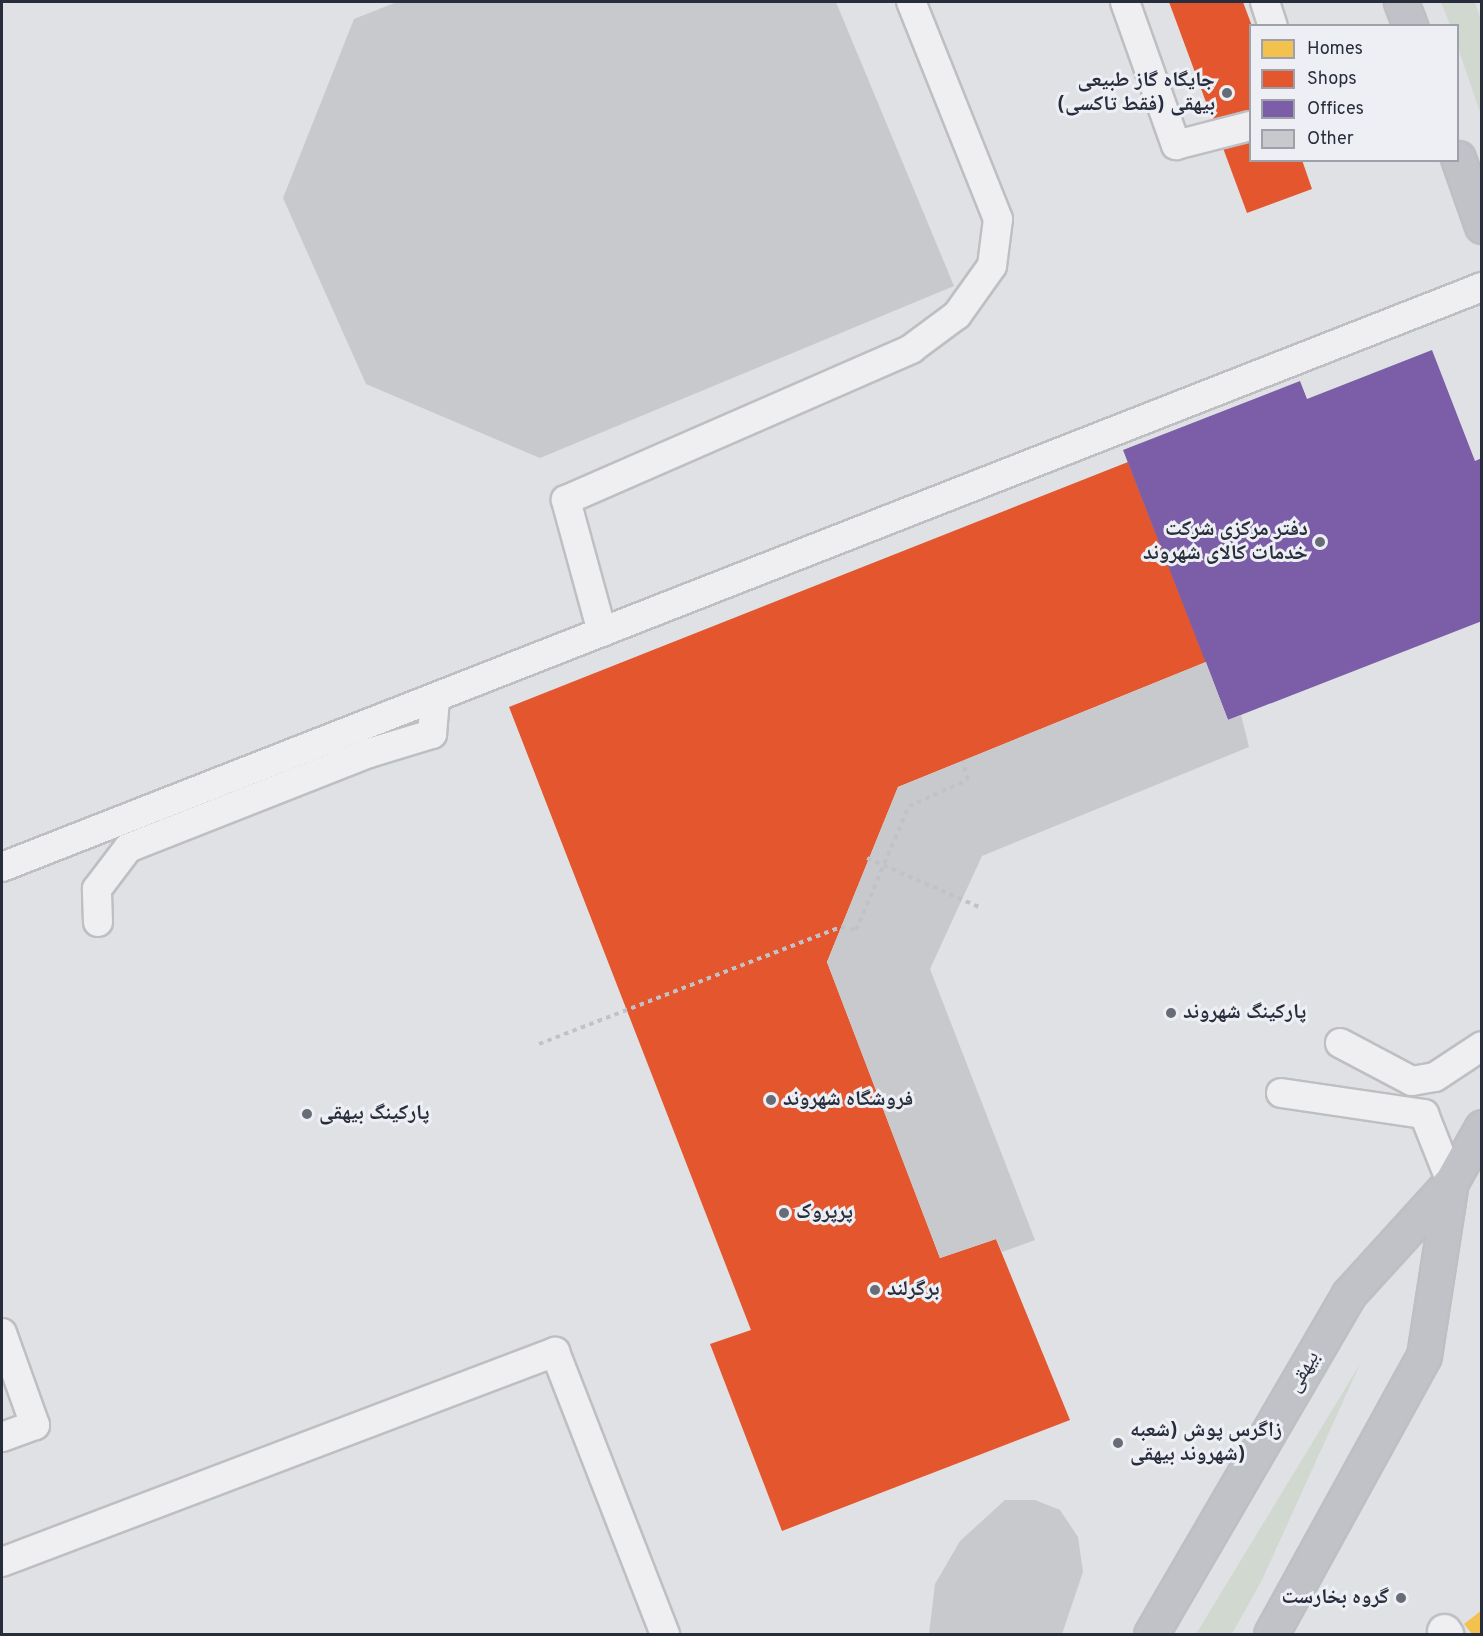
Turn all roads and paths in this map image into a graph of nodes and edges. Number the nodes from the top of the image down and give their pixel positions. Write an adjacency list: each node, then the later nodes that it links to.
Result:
1 (911, 2): 11 (lane)
2 (1125, 2): 7 (lane)
3 (1265, 2): 5 (lane)
4 (1401, 2): 6 (main road)
5 (1272, 24)
6 (1409, 24)
7 (1249, 127)
8 (1459, 161): 9 (main road)
9 (1482, 226)
10 (1482, 287): 11 (lane)
11 (602, 632): 12 (lane)
12 (435, 698): 16 (lane); 18 (lane)
13 (963, 762): 15 (path)
14 (867, 858): 15 (path)
15 (882, 864): 17 (path); 20 (path)
16 (2, 867)
17 (978, 907)
18 (98, 922)
19 (1340, 1043): 21 (lane)
20 (539, 1044)
21 (1482, 1046)
22 (1281, 1093): 24 (lane)
23 (1482, 1127): 24 (main road, بیهقی)
24 (1451, 1182): 29 (main road, بیهقی); 30 (main road)
25 (2, 1333): 26 (lane)
26 (2, 1437)
27 (2, 1562): 28 (lane)
28 (665, 1635)
29 (1151, 1635)
30 (1271, 1635)

